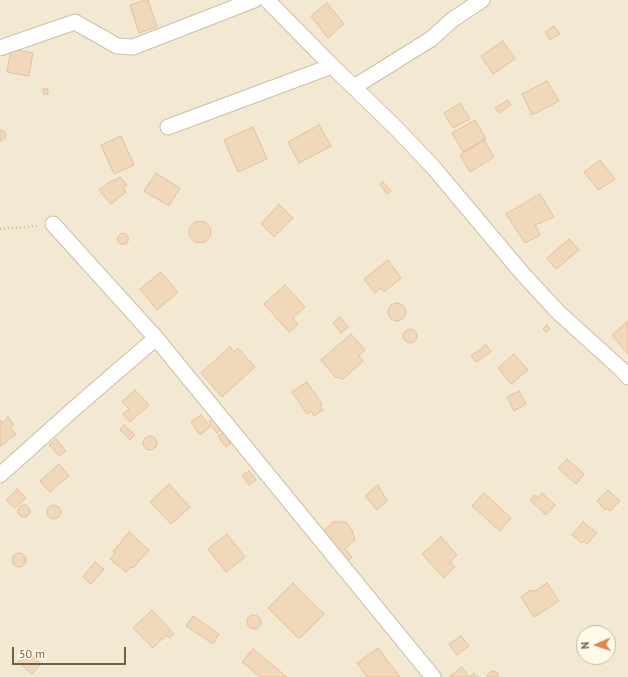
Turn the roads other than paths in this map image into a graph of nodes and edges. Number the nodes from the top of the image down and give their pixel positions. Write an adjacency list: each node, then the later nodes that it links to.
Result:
1 (254, 0): 4 (street)
2 (267, 0): 5 (street)
3 (477, 1): 6 (street)
4 (0, 48)
5 (332, 66): 6 (street); 7 (street)
6 (354, 87): 10 (street)
7 (168, 127)
8 (53, 224): 9 (street)
9 (156, 338): 11 (street); 12 (street)
10 (628, 376)
11 (0, 476)
12 (433, 677)

